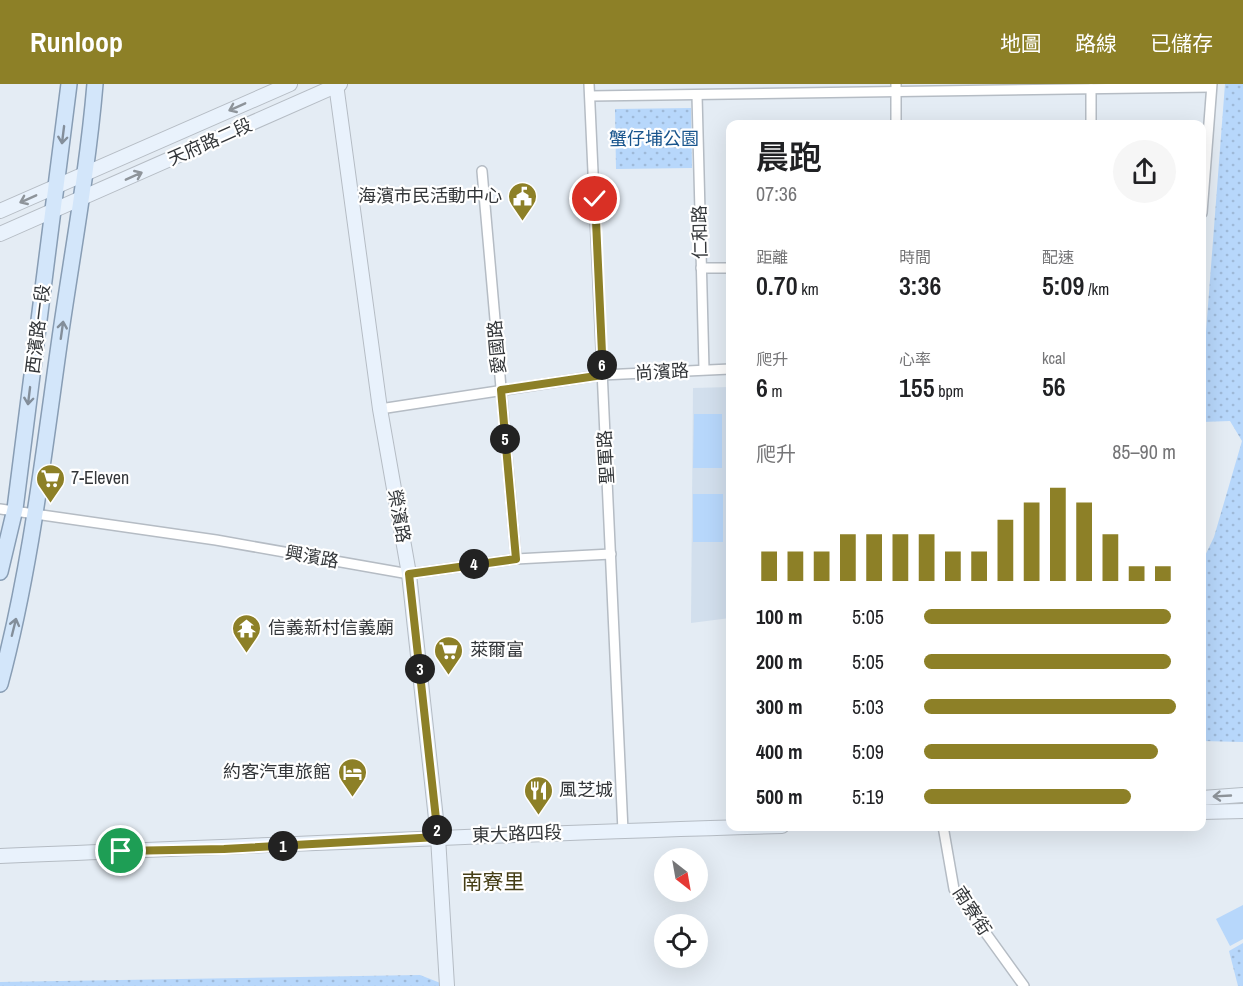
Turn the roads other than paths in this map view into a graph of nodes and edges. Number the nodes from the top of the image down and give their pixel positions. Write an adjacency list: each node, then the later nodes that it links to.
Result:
1 (69, 84): 17 (main road, 西濱路一段, one-way to 17)
2 (95, 84): 16 (main road)
3 (290, 84): 16 (street, 天府路二段, one-way to 16)
4 (338, 84): 18 (street, 天府路二段, one-way to 4); 28 (street, 榮濱路)
5 (589, 84): 11 (street, 聖軍路)
6 (1212, 86): 9 (street); 14 (street)
7 (830, 88): 8 (street); 10 (street)
8 (896, 88): 9 (street); 12 (street)
9 (1091, 89): 13 (street)
10 (698, 95): 11 (street); 22 (street, 仁和路)
11 (590, 96): 26 (street, 聖軍路)
12 (896, 120)
13 (1091, 120)
14 (1206, 162)
15 (482, 171): 27 (street, 愛國路)
16 (86, 174): 17 (street, 天府路二段); 18 (main road, 西濱路一段)
17 (56, 186): 19 (street, 天府路二段, one-way to 19); 20 (main road, 西濱路一段)
18 (81, 200): 20 (street, 天府路二段); 30 (main road, 西濱路一段, one-way to 18)
19 (0, 211)
20 (52, 213): 21 (street, 天府路二段); 29 (main road, 西濱路一段, one-way to 29)
21 (0, 234)
22 (701, 268): 23 (street); 24 (street, 仁和路)
23 (726, 268)
24 (704, 369): 25 (street, 尚濱路); 26 (street, 尚濱路)
25 (726, 369)
26 (603, 375): 27 (street, 尚濱路); 31 (street, 聖軍路)
27 (501, 390): 28 (street, 尚濱路); 32 (street, 愛國路)
28 (380, 409): 34 (street, 榮濱路)
29 (7, 509): 30 (street, 興濱路); 33 (main road, 西濱路一段)
30 (37, 512): 34 (street, 興濱路); 35 (main road, 西濱路一段, one-way to 30)
31 (610, 554): 32 (street, 興濱路); 41 (street, 聖軍路)
32 (516, 559): 34 (street, 興濱路)
33 (0, 573)
34 (409, 574): 43 (street, 榮濱路)
35 (0, 684)
36 (1243, 795): 37 (street, one-way to 37)
37 (1206, 798)
38 (1243, 811): 39 (street)
39 (1206, 812)
40 (726, 828): 41 (street, 東大路四段)
41 (623, 831): 43 (street, 東大路四段)
42 (944, 831): 46 (street, 南寮街)
43 (438, 837): 44 (street, 東大路四段); 45 (street, 榮濱路)
44 (0, 856)
45 (447, 986)
46 (1024, 986)

